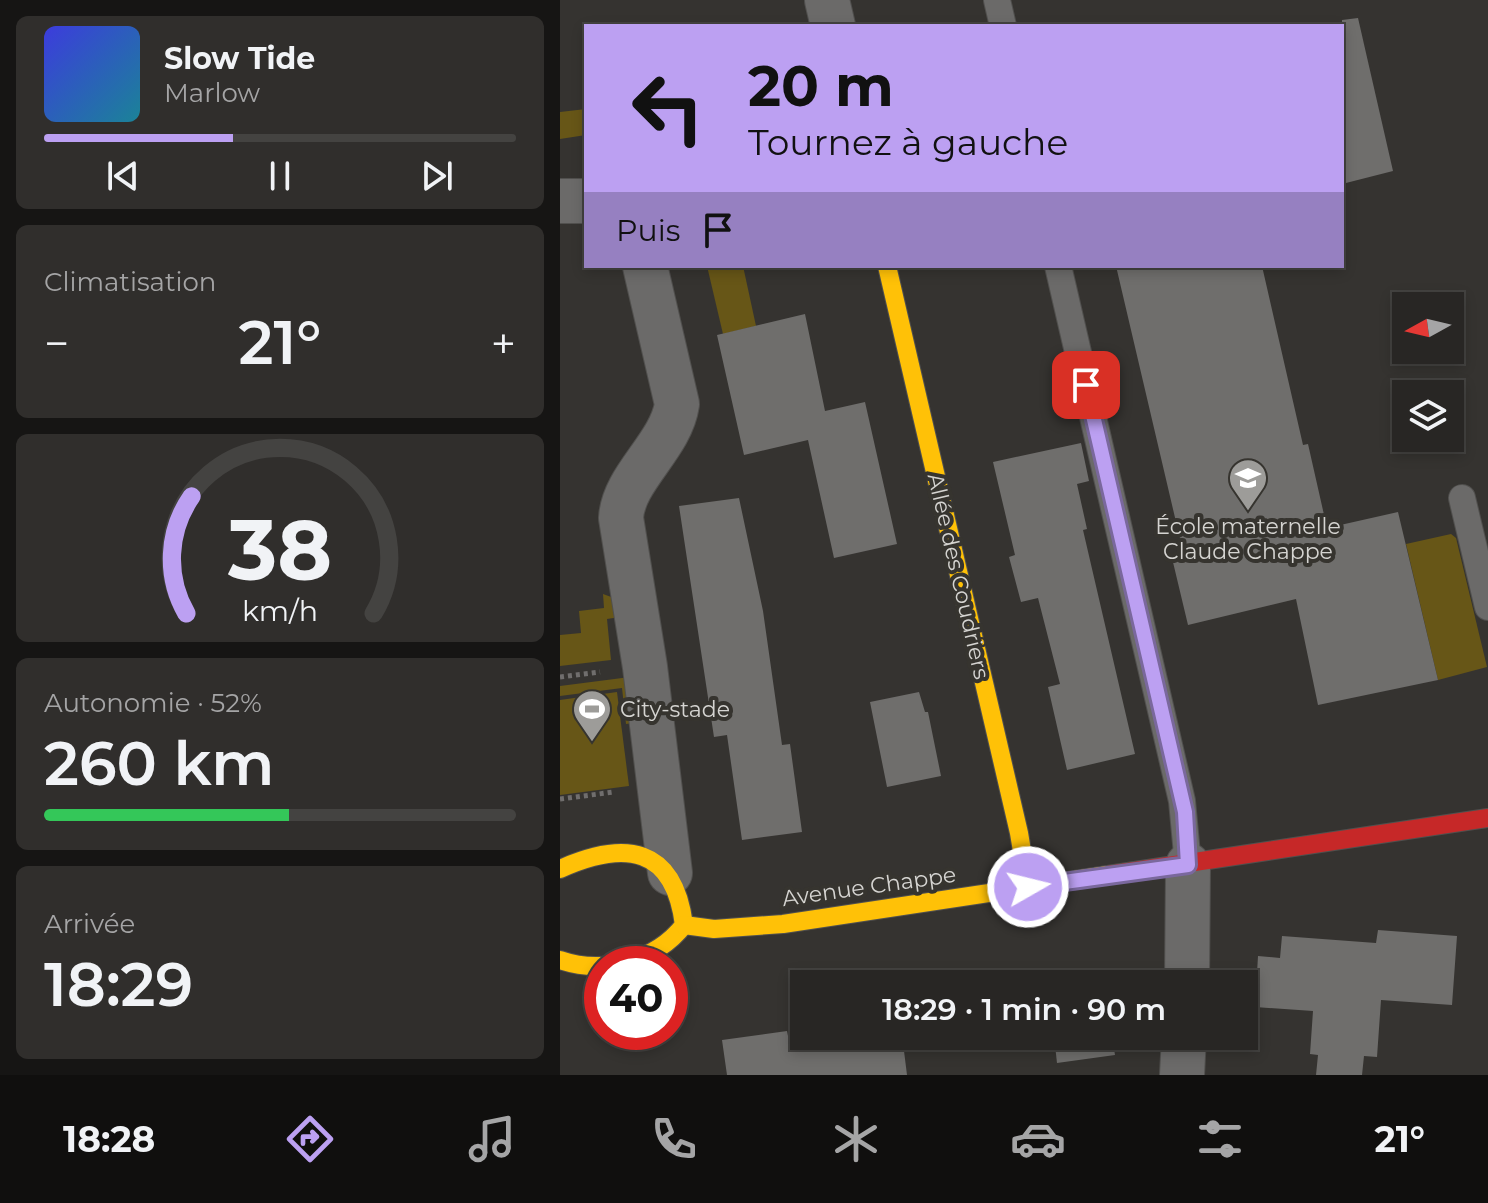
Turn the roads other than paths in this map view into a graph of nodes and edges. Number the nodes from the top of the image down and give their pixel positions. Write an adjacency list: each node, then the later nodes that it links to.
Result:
1 (827, 0): 3 (street)
2 (997, 0): 4 (lane)
3 (833, 24)
4 (1003, 24)
5 (560, 201): 6 (street)
6 (584, 201)
7 (645, 268): 15 (street)
8 (887, 268): 16 (street, Allée des Coudriers)
9 (1058, 268): 13 (lane)
10 (1462, 498): 11 (lane)
11 (1488, 607)
12 (1488, 818): 13 (street, Avenue Chappe)
13 (1188, 865): 16 (street, Avenue Chappe); 19 (street)
14 (560, 869): 15 (street)
15 (670, 873): 17 (street)
16 (1028, 887): 17 (street, Avenue Chappe)
17 (684, 925): 18 (street)
18 (560, 960)
19 (1187, 970)
20 (1183, 1050): 21 (street)
21 (1182, 1075)

